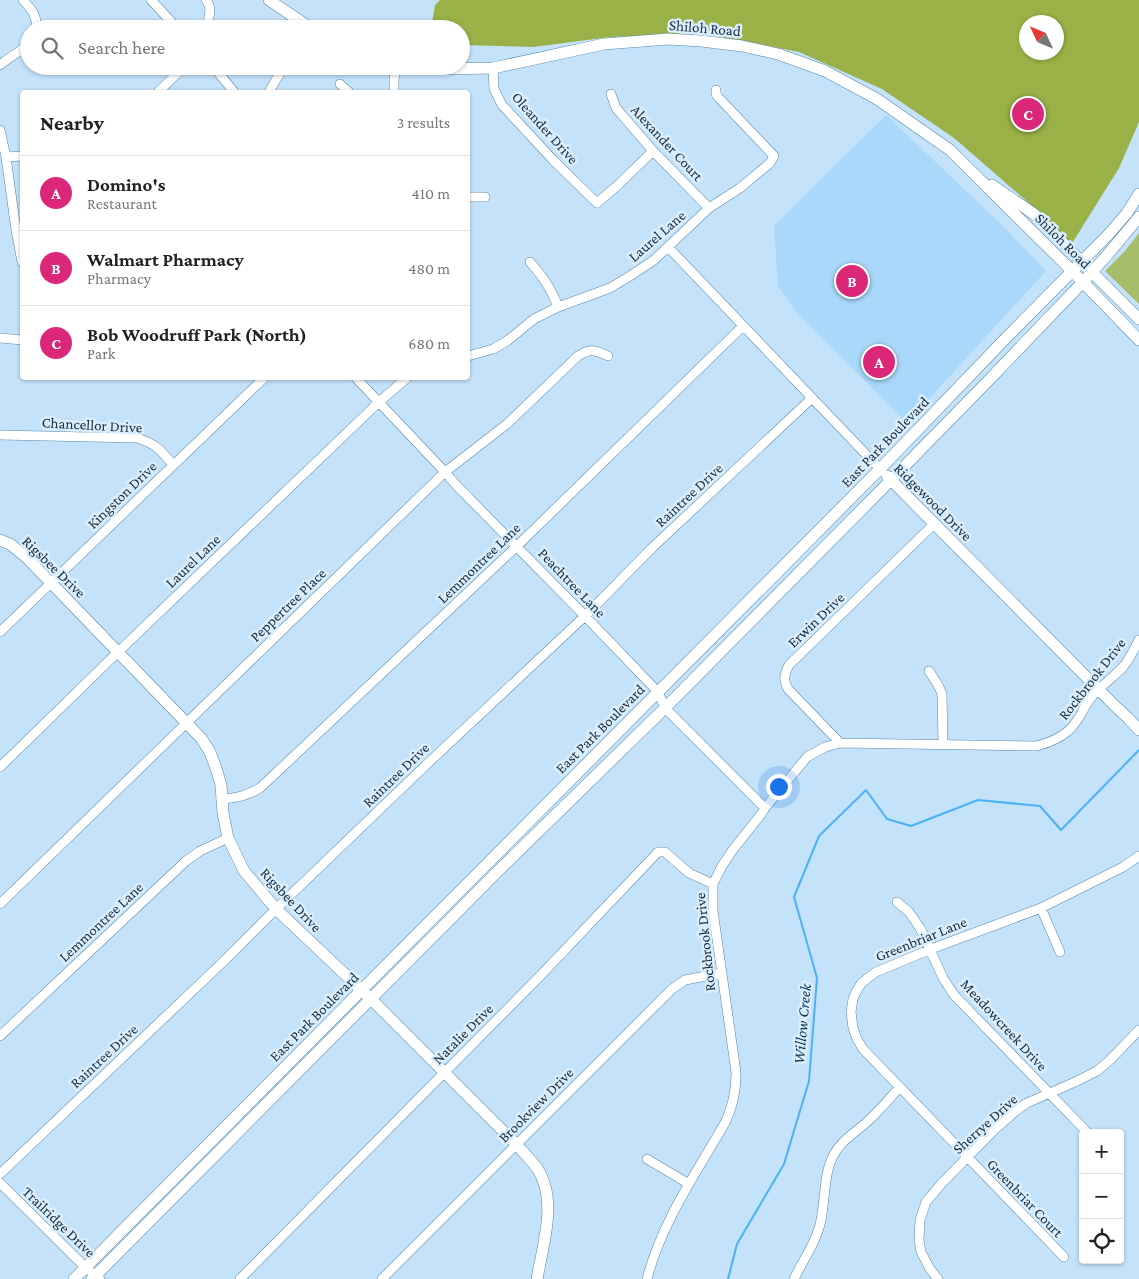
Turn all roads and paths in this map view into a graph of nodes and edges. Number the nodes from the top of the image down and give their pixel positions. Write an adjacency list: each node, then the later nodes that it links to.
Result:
1 (23, 0): 5 (street)
2 (152, 0): 6 (street)
3 (206, 0): 7 (street)
4 (269, 0): 8 (main road)
5 (36, 20)
6 (170, 20)
7 (208, 20)
8 (299, 20)
9 (20, 50): 10 (street)
10 (0, 65)
11 (470, 68): 12 (main road, Shiloh Road)
12 (493, 68): 26 (street, Oleander Drive); 29 (main road, Shiloh Road)
13 (176, 75): 18 (street)
14 (220, 75): 19 (street)
15 (279, 75): 20 (street)
16 (395, 75): 22 (street)
17 (340, 84): 21 (street)
18 (160, 90)
19 (232, 90)
20 (270, 90)
21 (347, 90)
22 (394, 90)
23 (716, 90): 33 (street, Laurel Lane)
24 (611, 94): 26 (street, Alexander Court)
25 (0, 130): 28 (street)
26 (653, 151): 33 (street, Alexander Court)
27 (20, 156): 28 (street)
28 (6, 157): 35 (street)
29 (964, 165): 38 (main road, Shiloh Road); 39 (main road, Shiloh Road)
30 (1139, 194): 38 (main road, East Park Boulevard)
31 (470, 197): 32 (street)
32 (485, 197)
33 (709, 208): 36 (street, Laurel Lane)
34 (1139, 217): 40 (main road, East Park Boulevard)
35 (20, 244)
36 (668, 247): 42 (street, Laurel Lane); 44 (street, Ridgewood Drive)
37 (530, 262): 42 (street)
38 (1082, 262): 39 (main road, East Park Boulevard); 40 (main road, Shiloh Road)
39 (1072, 271): 41 (main road, Shiloh Road); 57 (main road, East Park Boulevard)
40 (1092, 272): 41 (main road, East Park Boulevard); 43 (main road, Shiloh Road)
41 (1083, 282): 47 (main road, Shiloh Road); 59 (main road, East Park Boulevard)
42 (558, 306): 48 (street, Laurel Lane)
43 (1139, 319)
44 (744, 326): 53 (street, Ridgewood Drive); 62 (street, Lemmontree Lane)
45 (0, 338): 46 (street)
46 (20, 340)
47 (1139, 340)
48 (470, 353)
49 (608, 356): 58 (street, Peppertree Place)
50 (262, 380): 56 (street, Kingston Drive)
51 (358, 380): 54 (street, Peachtree Lane)
52 (405, 380): 54 (street, Laurel Lane)
53 (812, 398): 57 (street, Ridgewood Drive); 64 (street, Raintree Drive)
54 (380, 401): 58 (street, Peachtree Lane); 67 (street, Laurel Lane)
55 (0, 435): 56 (street, Chancellor Drive)
56 (173, 465): 63 (street, Kingston Drive)
57 (880, 469): 59 (main road, Ridgewood Drive); 70 (main road, East Park Boulevard)
58 (445, 472): 62 (street, Peachtree Lane); 72 (street, Peppertree Place)
59 (891, 480): 60 (main road, Ridgewood Drive); 71 (main road, East Park Boulevard)
60 (934, 524): 69 (main road, Ridgewood Drive); 74 (street, Erwin Drive)
61 (0, 540): 63 (main road, Rigsbee Drive)
62 (517, 546): 64 (street, Peachtree Lane); 77 (street, Lemmontree Lane)
63 (51, 582): 65 (street, Kingston Drive); 67 (main road, Rigsbee Drive)
64 (585, 616): 70 (street, Peachtree Lane); 85 (street, Raintree Drive)
65 (0, 632)
66 (1139, 640): 69 (street, Rockbrook Drive)
67 (118, 652): 72 (main road, Rigsbee Drive); 76 (street, Laurel Lane)
68 (929, 671): 75 (street)
69 (1099, 690): 73 (main road, Ridgewood Drive); 75 (street, Rockbrook Drive)
70 (658, 692): 71 (street, Peachtree Lane); 89 (main road, East Park Boulevard)
71 (665, 708): 78 (street, Peachtree Lane); 90 (main road, East Park Boulevard)
72 (187, 723): 77 (main road, Rigsbee Drive); 83 (street, Peppertree Place)
73 (1139, 730)
74 (840, 743): 75 (street, Rockbrook Drive); 78 (street, Rockbrook Drive)
75 (943, 744)
76 (0, 767)
77 (221, 800): 79 (main road, Rigsbee Drive)
78 (765, 808): 81 (street, Rockbrook Drive)
79 (228, 838): 85 (main road, Rigsbee Drive); 92 (street, Lemmontree Lane)
80 (1139, 856): 84 (street, Greenbriar Lane)
81 (713, 884): 88 (street, Rockbrook Drive); 93 (street, Natalie Drive)
82 (897, 902): 86 (street, Meadowcreek Drive)
83 (0, 904)
84 (1041, 908): 86 (street, Greenbriar Lane); 87 (street)
85 (276, 909): 89 (main road, Rigsbee Drive); 100 (street, Raintree Drive)
86 (931, 949): 94 (street, Greenbriar Lane); 95 (street, Meadowcreek Drive)
87 (1060, 952)
88 (722, 974): 97 (street, Brookview Drive); 102 (street, Rockbrook Drive)
89 (361, 991): 90 (main road, Rigsbee Drive); 104 (main road, East Park Boulevard)
90 (370, 1000): 93 (main road, Rigsbee Drive); 105 (main road, East Park Boulevard)
91 (1139, 1030): 95 (street, Sherrye Drive)
92 (0, 1036)
93 (444, 1073): 97 (main road, Rigsbee Drive); 107 (street, Natalie Drive)
94 (899, 1088): 98 (street, Greenbriar Lane); 111 (street)
95 (1050, 1094): 96 (street, Meadowcreek Drive); 98 (street, Sherrye Drive)
96 (1084, 1129)
97 (516, 1144): 108 (street, Brookview Drive); 109 (main road, Rigsbee Drive)
98 (967, 1158): 103 (street, Greenbriar Court); 112 (street, Sherrye Drive)
99 (647, 1159): 102 (street)
100 (0, 1174)
101 (0, 1183): 104 (street, Trailridge Drive)
102 (689, 1184): 110 (street, Rockbrook Drive)
103 (1064, 1257)
104 (86, 1268): 105 (street, Trailridge Drive); 106 (main road, East Park Boulevard)
105 (96, 1278)
106 (74, 1279)
107 (240, 1279)
108 (382, 1279)
109 (537, 1279)
110 (647, 1279)
111 (794, 1279)
112 (938, 1279)

